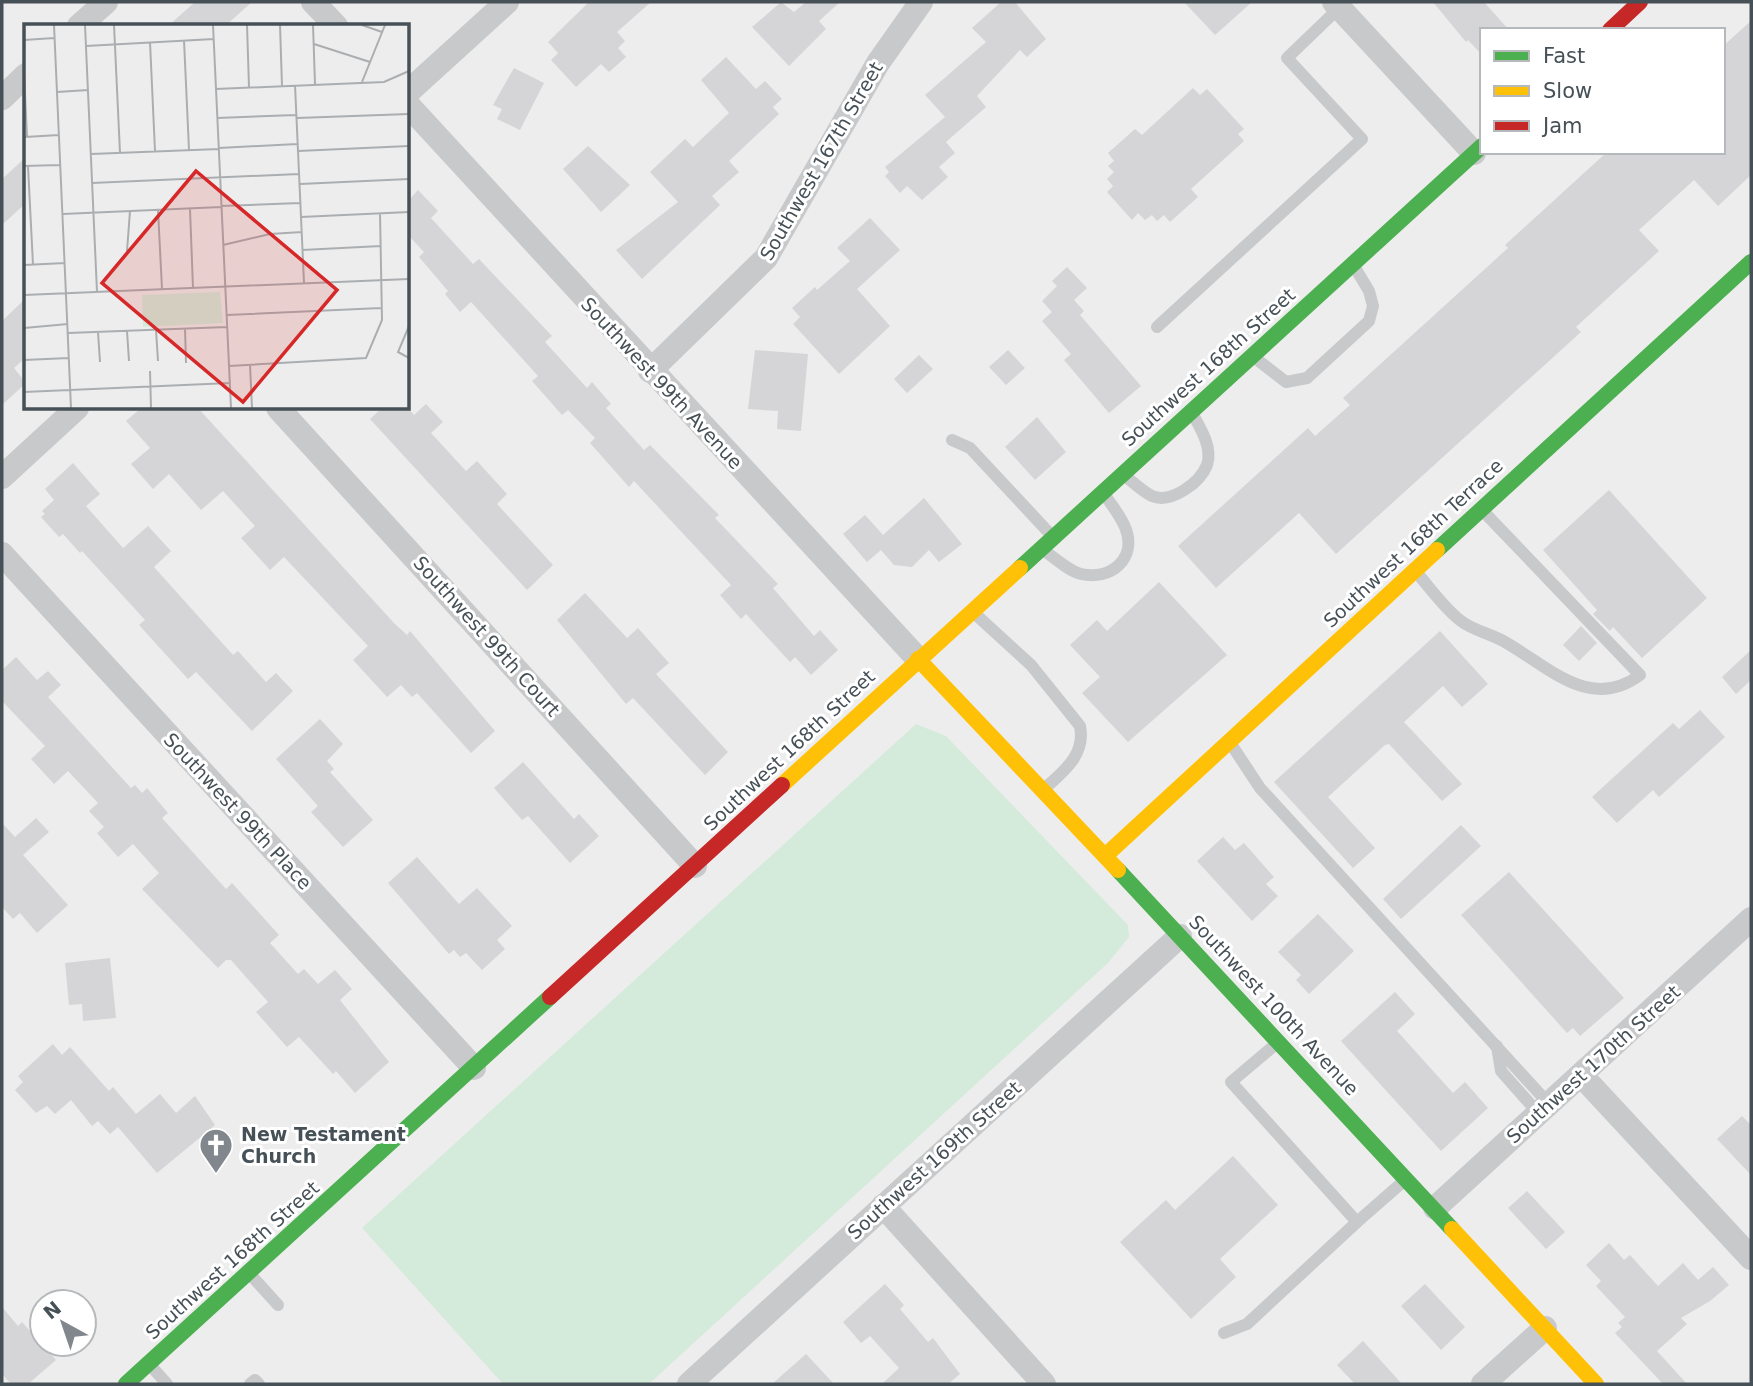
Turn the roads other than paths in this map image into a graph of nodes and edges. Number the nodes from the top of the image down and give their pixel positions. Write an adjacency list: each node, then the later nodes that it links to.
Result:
1 (106, 2): 7 (street)
2 (313, 2): 8 (street)
3 (507, 2): 11 (street)
4 (921, 2): 19 (street, Southwest 167th Street)
5 (1640, 2): 9 (street)
6 (1337, 5): 14 (street); 17 (lane)
7 (81, 24)
8 (333, 24)
9 (1612, 28)
10 (24, 77): 12 (street)
11 (410, 90)
12 (2, 98)
13 (410, 107): 19 (street, Southwest 99th Avenue)
14 (1478, 150): 16 (street, Southwest 168th Street)
15 (1751, 262): 27 (street, Southwest 168th Terrace)
16 (1352, 264): 18 (street, Southwest 168th Street); 18 (lane)
17 (1157, 327)
18 (1251, 356): 22 (street, Southwest 168th Street)
19 (650, 372): 33 (street, Southwest 99th Avenue)
20 (75, 410): 25 (street)
21 (280, 410): 37 (street, Southwest 99th Court)
22 (1191, 411): 24 (street, Southwest 168th Street); 24 (lane)
23 (952, 440): 28 (lane)
24 (1122, 473): 26 (street, Southwest 168th Street)
25 (2, 477)
26 (1102, 491): 28 (street, Southwest 168th Street); 29 (lane)
27 (1480, 509): 31 (street, Southwest 168th Terrace); 31 (lane)
28 (1052, 537): 29 (street, Southwest 168th Street)
29 (1040, 548): 32 (street, Southwest 168th Street)
30 (2, 554): 41 (street, Southwest 99th Place)
31 (1414, 570): 34 (street, Southwest 168th Terrace)
32 (971, 611): 33 (street, Southwest 168th Street); 35 (lane)
33 (918, 659): 35 (street, Southwest 100th Avenue); 37 (street, Southwest 168th Street)
34 (1230, 741): 36 (street, Southwest 168th Terrace); 43 (lane)
35 (1044, 790): 36 (street, Southwest 100th Avenue)
36 (1105, 856): 39 (street, Southwest 100th Avenue)
37 (695, 866): 41 (street, Southwest 168th Street)
38 (1751, 919): 42 (street, Southwest 170th Street)
39 (1180, 936): 40 (street, Southwest 100th Avenue); 45 (street, Southwest 169th Street)
40 (1279, 1041): 44 (street, Southwest 100th Avenue); 47 (lane)
41 (474, 1068): 49 (street, Southwest 168th Street)
42 (1581, 1075): 43 (street, Southwest 170th Street); 48 (street)
43 (1544, 1109): 46 (street, Southwest 170th Street)
44 (1407, 1178): 46 (street, Southwest 100th Avenue); 47 (lane)
45 (883, 1206): 58 (street, Southwest 169th Street); 59 (street)
46 (1435, 1208): 51 (street, Southwest 100th Avenue)
47 (1357, 1222): 52 (lane)
48 (1751, 1258)
49 (249, 1272): 50 (lane); 53 (street, Southwest 168th Street)
50 (278, 1305)
51 (1545, 1328): 60 (street); 61 (street, Southwest 100th Avenue)
52 (1224, 1333)
53 (149, 1363): 54 (street, Southwest 168th Street); 55 (lane)
54 (126, 1384)
55 (167, 1384)
56 (250, 1384): 57 (lane)
57 (259, 1384)
58 (689, 1384)
59 (1044, 1384)
60 (1483, 1384)
61 (1596, 1384)

